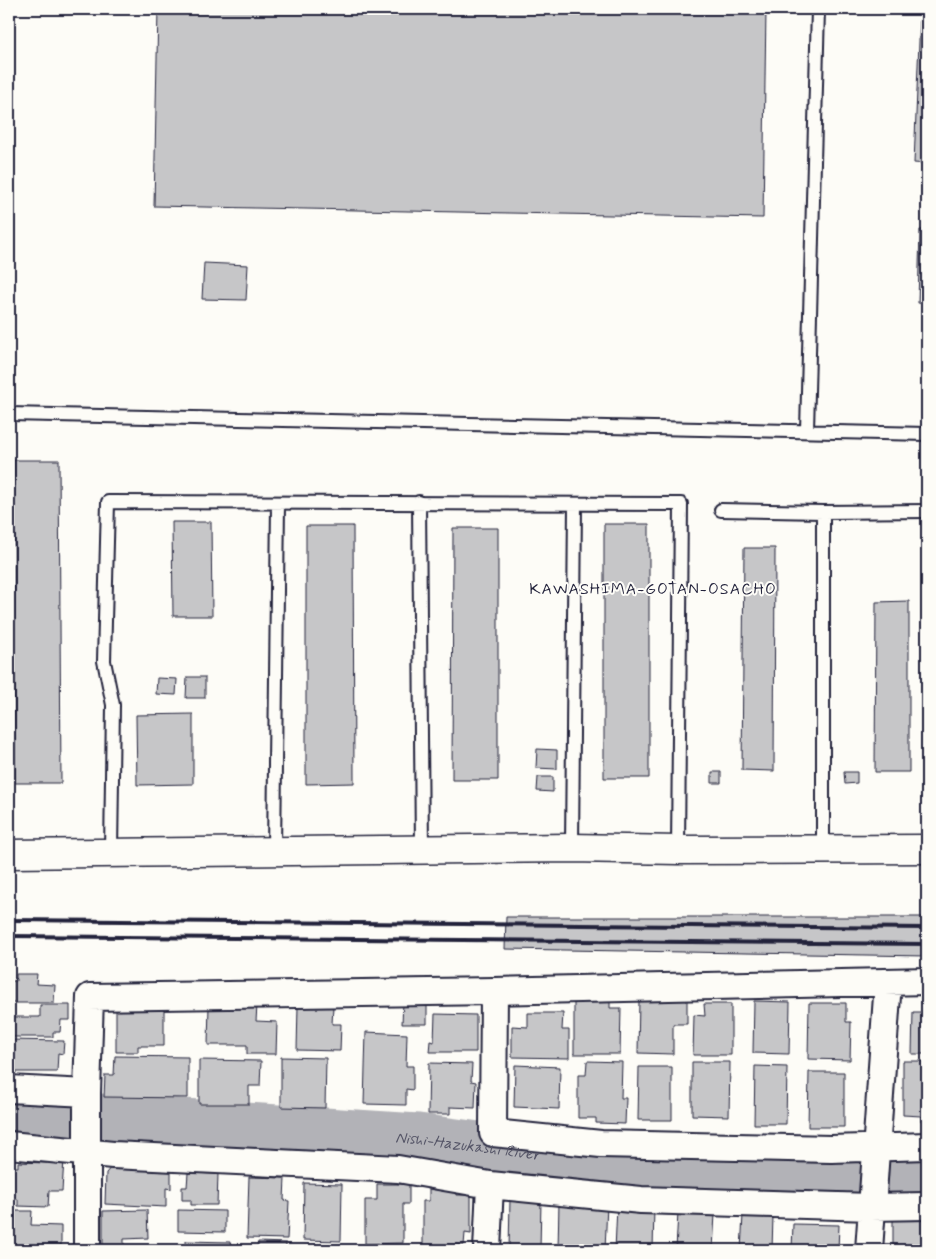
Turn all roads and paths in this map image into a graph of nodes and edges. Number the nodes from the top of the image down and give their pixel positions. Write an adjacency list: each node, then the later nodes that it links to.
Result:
1 (818, 9): 3 (lane)
2 (9, 414): 3 (lane)
3 (807, 430): 4 (lane)
4 (927, 434)
5 (419, 502): 6 (lane); 7 (lane); 14 (lane)
6 (278, 504): 16 (lane); 17 (lane)
7 (575, 504): 11 (lane); 15 (lane)
8 (721, 510): 10 (lane)
9 (927, 511): 10 (lane)
10 (822, 512): 12 (lane)
11 (572, 848): 14 (street); 15 (street)
12 (823, 848): 13 (street); 15 (street)
13 (927, 848)
14 (422, 850): 16 (street)
15 (678, 850)
16 (274, 851): 17 (street)
17 (112, 852): 18 (street)
18 (9, 854)
19 (927, 980): 20 (street)
20 (888, 982): 21 (street); 27 (street)
21 (494, 991): 23 (street); 27 (street)
22 (9, 1089): 23 (street)
23 (87, 1093): 26 (street)
24 (9, 1145): 26 (street)
25 (927, 1146): 27 (street)
26 (88, 1151): 28 (street); 31 (street)
27 (875, 1151): 29 (street)
28 (490, 1185): 29 (street); 32 (street)
29 (872, 1200): 30 (street); 33 (street)
30 (927, 1206)
31 (87, 1250)
32 (487, 1250)
33 (869, 1250)

